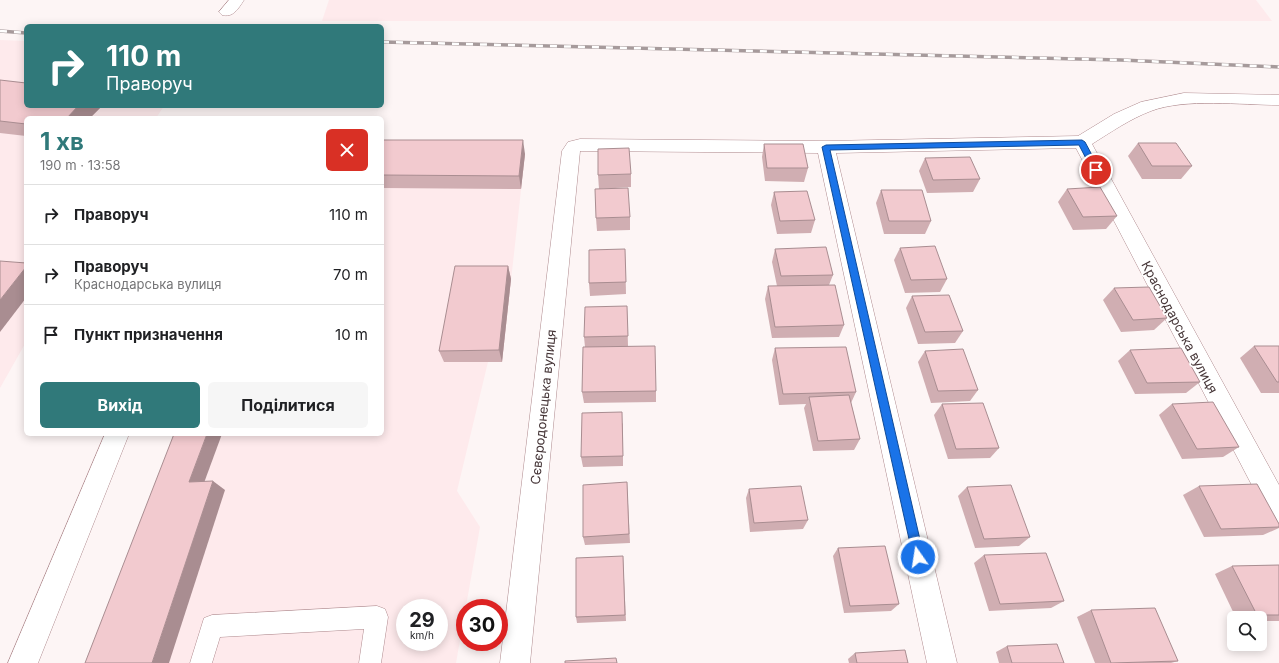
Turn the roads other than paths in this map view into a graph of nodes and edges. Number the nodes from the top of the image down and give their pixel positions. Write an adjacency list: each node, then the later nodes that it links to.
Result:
1 (237, 0): 2 (street)
2 (227, 12)
3 (1279, 100): 4 (street)
4 (1082, 142): 5 (street); 7 (street, Краснодарська вулиця)
5 (826, 147): 11 (street, Сєвєродонецька вулиця); 12 (street)
6 (116, 436): 8 (street)
7 (1279, 511)
8 (23, 663)
9 (202, 663): 10 (lane)
10 (370, 663)
11 (515, 663)
12 (942, 663)

